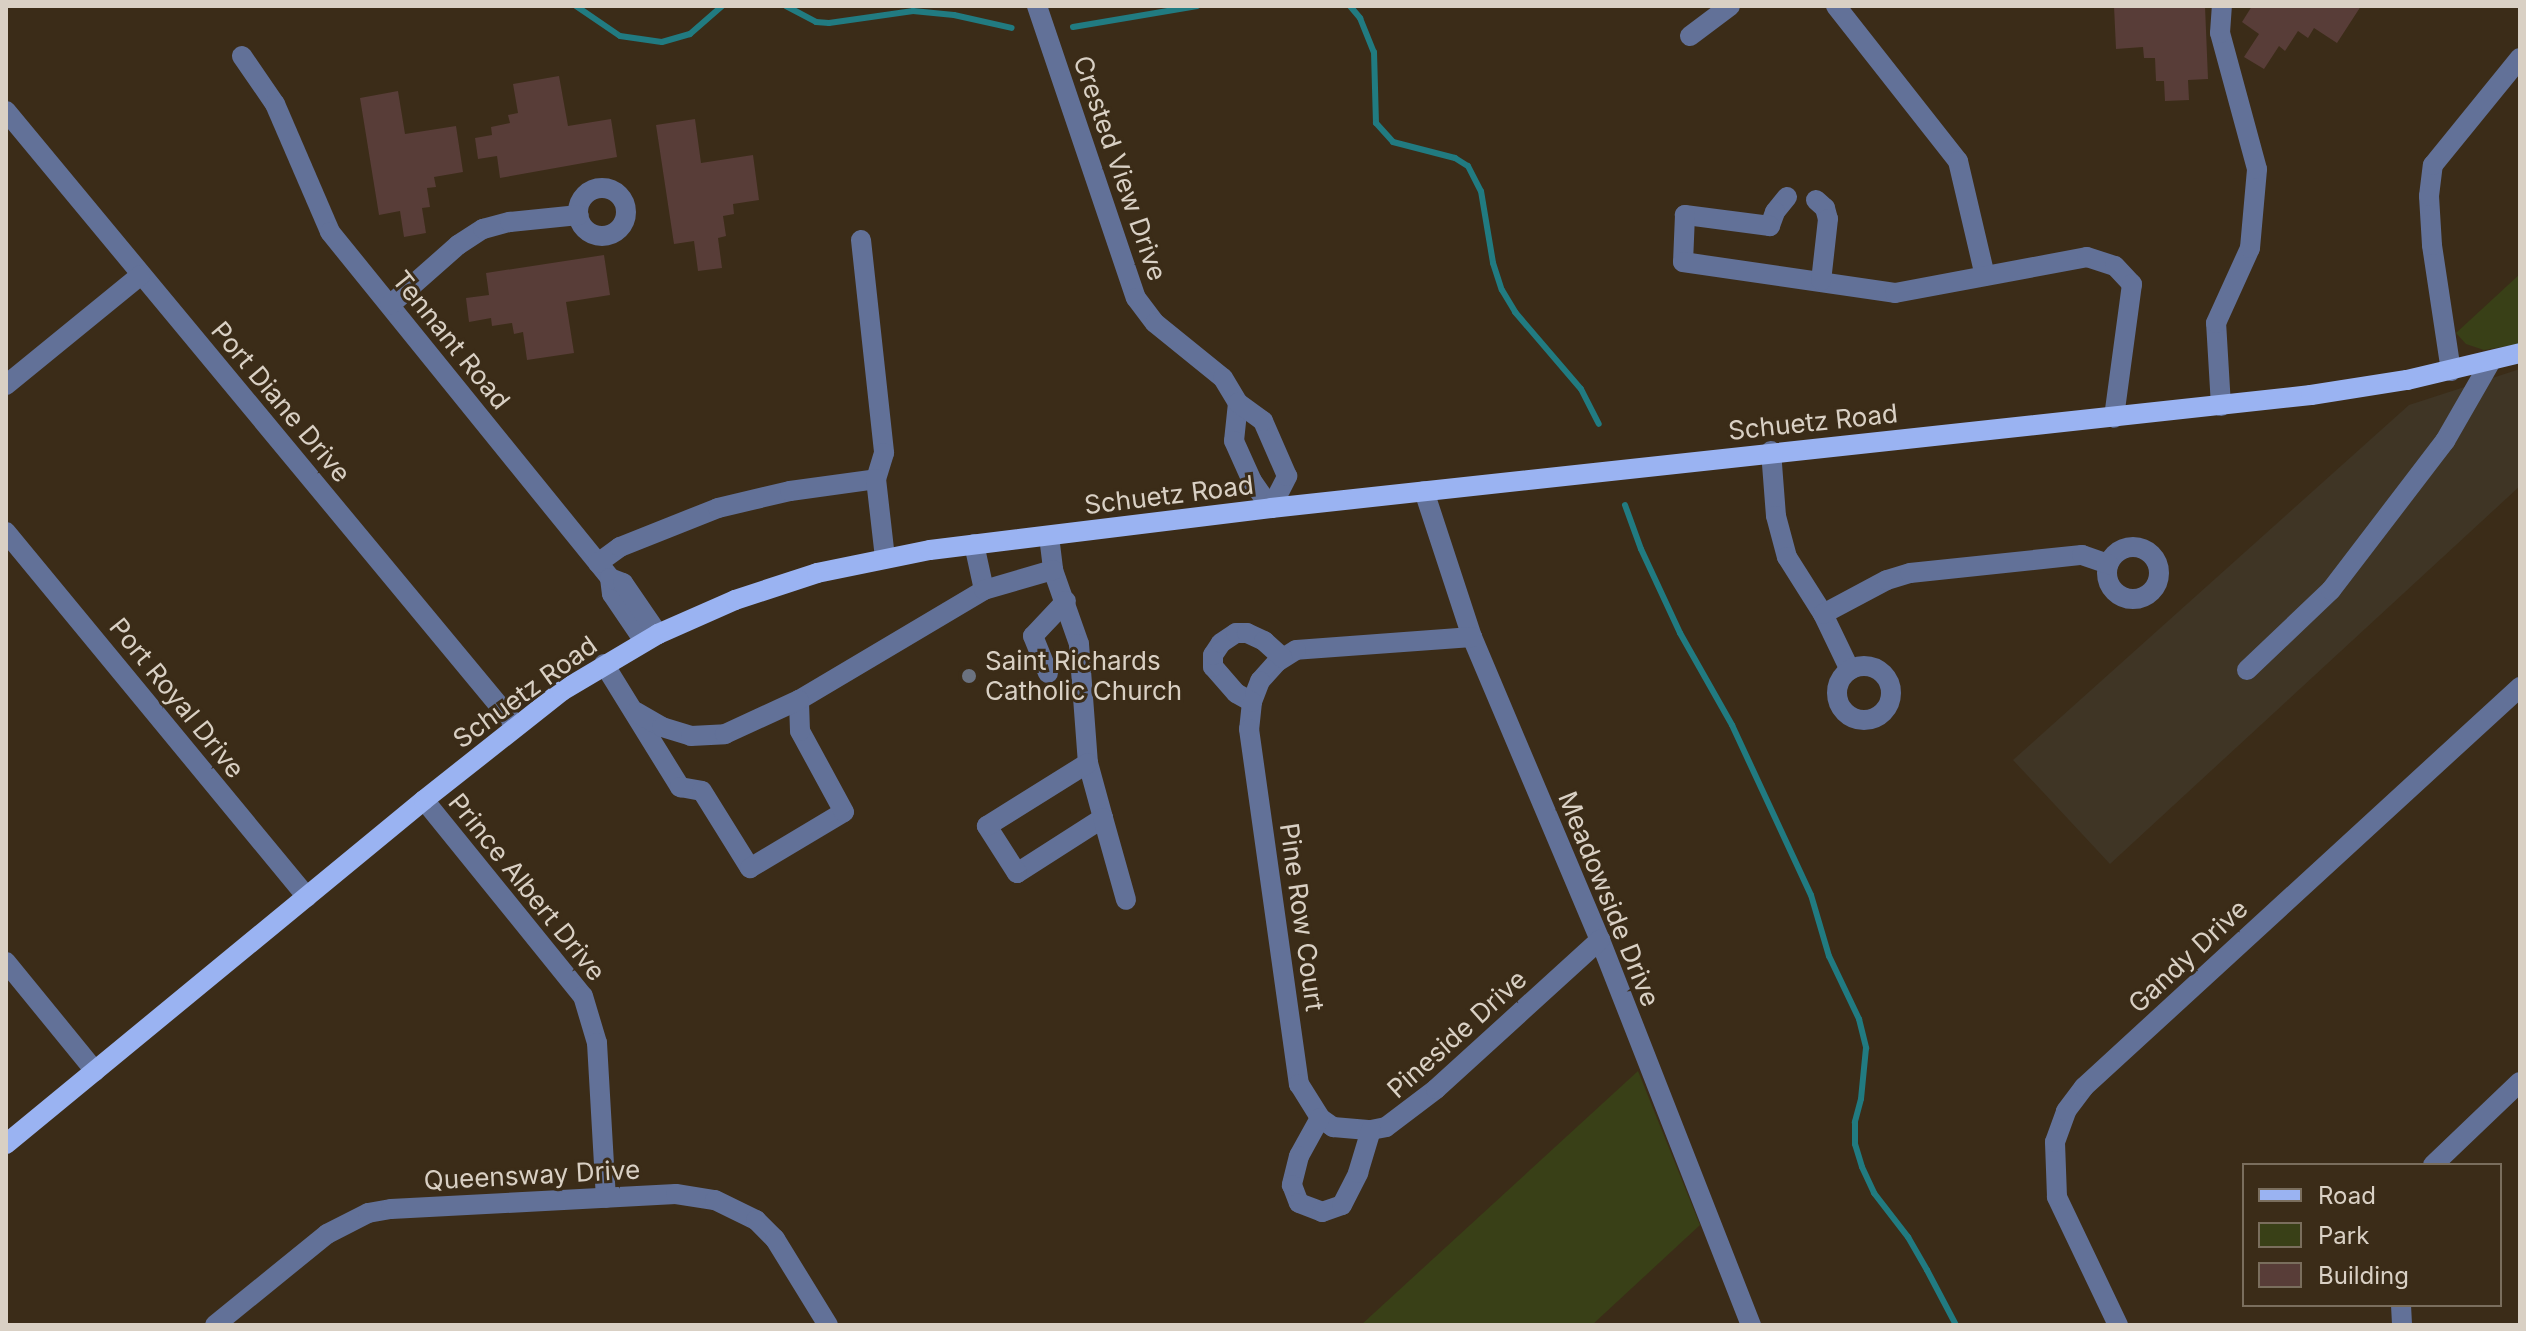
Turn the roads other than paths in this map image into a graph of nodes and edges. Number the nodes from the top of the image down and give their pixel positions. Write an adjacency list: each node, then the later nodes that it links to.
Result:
1 (1037, 6): 21 (street, Crested View Drive)
2 (1730, 6): 5 (street)
3 (1836, 6): 14 (street)
4 (2222, 6): 22 (street)
5 (1690, 36)
6 (242, 56): 16 (street, Tennant Road)
7 (2520, 58): 19 (street)
8 (6, 111): 13 (street, Port Diane Drive)
9 (1787, 197): 15 (street)
10 (1816, 200): 15 (street)
11 (579, 215): 16 (street)
12 (861, 240): 25 (street)
13 (141, 275): 20 (street); 49 (street, Port Diane Drive)
14 (1985, 276): 15 (street); 23 (street)
15 (1821, 281)
16 (390, 305): 34 (street, Tennant Road)
17 (2520, 353): 18 (main road, Schuetz Road)
18 (2491, 361): 19 (main road, Schuetz Road); 43 (street)
19 (2451, 371): 22 (main road, Schuetz Road)
20 (6, 385)
21 (1238, 403): 27 (street); 27 (street, Crested View Drive)
22 (2221, 406): 23 (main road, Schuetz Road)
23 (2114, 418): 24 (main road, Schuetz Road)
24 (1771, 451): 26 (main road, Schuetz Road); 37 (street)
25 (876, 479): 31 (street); 34 (street)
26 (1424, 491): 27 (main road, Schuetz Road); 39 (street, Meadowside Drive)
27 (1271, 508): 29 (main road, Schuetz Road)
28 (6, 532): 53 (street, Port Royal Drive)
29 (1049, 536): 30 (main road, Schuetz Road); 33 (street)
30 (974, 544): 31 (main road, Schuetz Road); 35 (street)
31 (885, 558): 38 (main road, Schuetz Road)
32 (2108, 564): 37 (street)
33 (1053, 570): 35 (street); 36 (street)
34 (604, 571): 38 (street, Tennant Road)
35 (984, 590): 46 (street)
36 (1066, 601): 44 (street); 50 (street)
37 (1823, 614): 42 (street)
38 (651, 637): 41 (main road, Schuetz Road)
39 (1472, 637): 40 (street); 55 (street, Meadowside Drive)
40 (1283, 658): 47 (street, Pine Row Court); 47 (street)
41 (604, 664): 48 (street); 49 (main road, Schuetz Road)
42 (1850, 670)
43 (2247, 670)
44 (1048, 673)
45 (2516, 698): 67 (street, Gandy Drive)
46 (799, 700): 48 (street); 48 (street)
47 (1252, 702): 59 (street, Pine Row Court)
48 (634, 711)
49 (516, 726): 51 (main road, Schuetz Road)
50 (1088, 763): 52 (street); 52 (street)
51 (424, 800): 53 (main road, Schuetz Road); 63 (street, Prince Albert Drive)
52 (1103, 818): 54 (street)
53 (307, 897): 57 (main road, Schuetz Road)
54 (1126, 900)
55 (1600, 940): 60 (street, Pineside Drive); 66 (street, Meadowside Drive)
56 (6, 962): 57 (street)
57 (95, 1071): 61 (main road, Schuetz Road)
58 (2520, 1082): 62 (street)
59 (1326, 1122): 60 (street, Pineside Drive); 60 (street)
60 (1371, 1130)
61 (6, 1144)
62 (2435, 1163)
63 (606, 1198): 64 (street, Queensway Drive); 65 (street, Queensway Drive)
64 (215, 1325)
65 (828, 1325)
66 (1751, 1325)
67 (2118, 1325)

